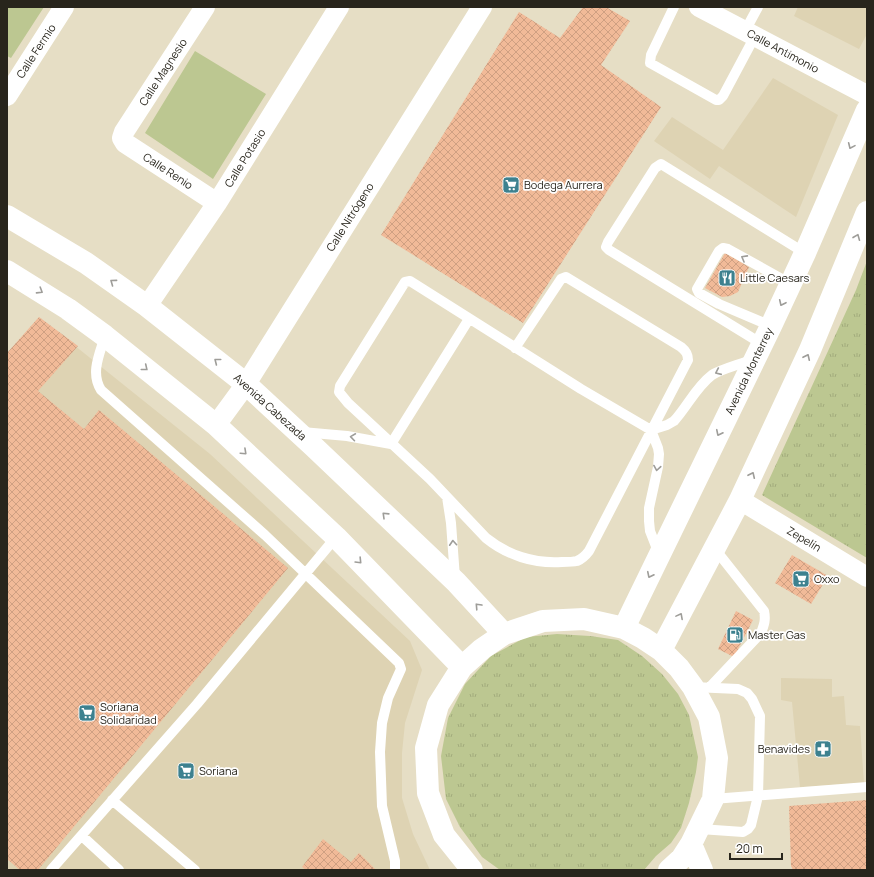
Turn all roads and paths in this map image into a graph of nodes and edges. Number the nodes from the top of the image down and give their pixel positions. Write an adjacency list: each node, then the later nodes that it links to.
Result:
1 (64, 7): 9 (street, Calle Fermio)
2 (205, 7): 13 (street, Calle Magnesio)
3 (340, 7): 14 (street, Calle Potasio)
4 (482, 7): 25 (street, Calle Nitrógeno)
5 (674, 7): 8 (lane)
6 (699, 7): 8 (street, Calle Antimonio)
7 (758, 7): 8 (lane)
8 (750, 34): 10 (street, Calle Antimonio)
9 (13, 75): 11 (street, Calle Fermio)
10 (867, 95)
11 (7, 96)
12 (867, 110): 17 (main road, Avenida Monterrey, one-way to 17)
13 (122, 138): 14 (street, Calle Renio)
14 (217, 203): 20 (street, Calle Potasio)
15 (867, 212): 31 (main road, one-way to 15)
16 (7, 216): 20 (main road, Avenida Cabezada, one-way to 16)
17 (805, 253): 19 (main road, Avenida Monterrey); 23 (lane)
18 (7, 271): 22 (main road, one-way to 22)
19 (791, 284): 23 (main road, Avenida Monterrey, one-way to 23); 23 (lane, one-way to 23)
20 (147, 306): 25 (main road, Avenida Cabezada, one-way to 20)
21 (469, 319): 24 (lane); 29 (lane); 29 (lane)
22 (105, 336): 26 (main road, one-way to 26); 35 (lane)
23 (763, 343): 27 (lane, one-way to 27); 34 (main road, Avenida Monterrey, one-way to 34)
24 (515, 348): 27 (lane); 27 (lane)
25 (246, 384): 26 (street, Calle Nitrógeno); 28 (main road, Avenida Cabezada)
26 (216, 425): 32 (main road, one-way to 32)
27 (651, 430): 30 (lane); 34 (lane, one-way to 34)
28 (297, 432): 29 (lane, one-way to 28); 37 (main road, Avenida Cabezada, one-way to 28)
29 (391, 444): 30 (lane)
30 (448, 497): 37 (lane, one-way to 30)
31 (740, 500): 33 (main road); 36 (street, Zepelín)
32 (336, 537): 35 (lane); 41 (main road, one-way to 41)
33 (715, 549): 40 (main road, one-way to 33); 42 (lane)
34 (659, 556): 38 (main road, Avenida Monterrey, one-way to 38)
35 (305, 572): 45 (lane); 52 (lane)
36 (867, 577)
37 (456, 582): 39 (main road, Avenida Cabezada, one-way to 37)
38 (624, 628): 39 (main road); 40 (main road)
39 (504, 634): 41 (main road)
40 (662, 650): 42 (main road)
41 (462, 667): 53 (main road)
42 (702, 687): 44 (lane); 46 (main road)
43 (867, 788): 44 (lane)
44 (758, 796): 46 (lane); 48 (lane)
45 (112, 800): 47 (lane); 51 (lane)
46 (713, 800): 48 (main road)
47 (82, 836): 49 (lane); 50 (lane)
48 (696, 836): 54 (main road); 55 (main road)
49 (51, 870)
50 (120, 870)
51 (195, 870)
52 (395, 870)
53 (472, 870)
54 (668, 870)
55 (702, 870)

